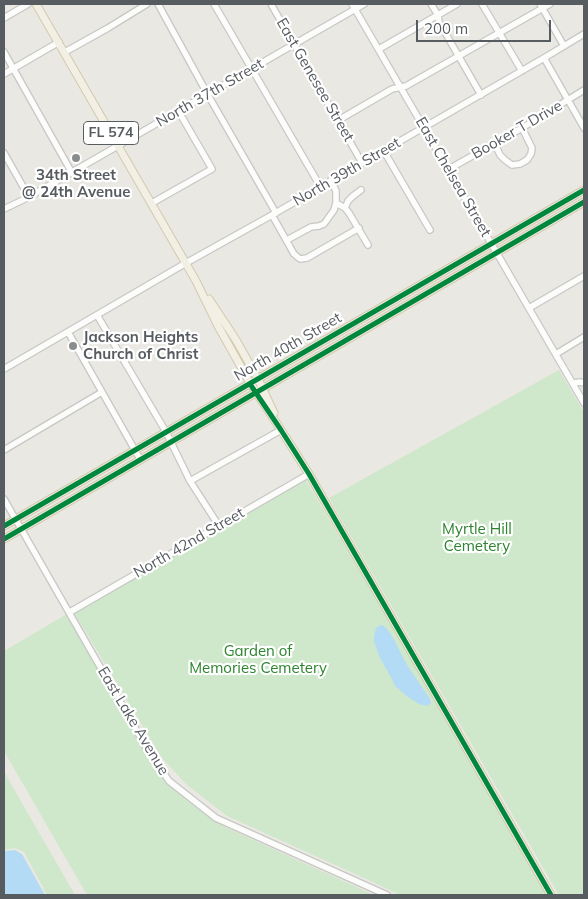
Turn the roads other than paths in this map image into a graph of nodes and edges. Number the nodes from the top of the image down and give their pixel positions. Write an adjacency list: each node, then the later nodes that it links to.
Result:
1 (28, 4): 15 (street)
2 (36, 4): 18 (main road, FL 574)
3 (147, 4): 23 (street)
4 (158, 4): 32 (street)
5 (214, 4): 27 (street)
6 (271, 4): 19 (street, East Genesee Street)
7 (364, 4): 12 (street, North 37th Street)
8 (431, 4): 14 (street)
9 (457, 4): 14 (street)
10 (482, 4): 16 (street)
11 (550, 4): 13 (street)
12 (354, 6): 19 (street, North 37th Street); 21 (street, East Chelsea Street)
13 (541, 6): 16 (street); 20 (street)
14 (438, 15): 21 (street); 24 (street)
15 (4, 18)
16 (500, 33): 24 (street); 28 (street)
17 (584, 34): 20 (street, North 39th Street)
18 (59, 42): 23 (main road, FL 574); 26 (street)
19 (293, 44): 27 (street, North 37th Street); 36 (street, East Genesee Street)
20 (564, 46): 25 (street, North 39th Street)
21 (379, 49): 30 (street, East Chelsea Street)
22 (4, 52): 26 (street)
23 (65, 52): 41 (main road, FL 574)
24 (459, 57): 30 (street); 33 (street)
25 (544, 58): 28 (street, North 39th Street); 34 (street)
26 (13, 68): 29 (street); 45 (street)
27 (253, 69): 32 (street, North 37th Street); 47 (street)
28 (522, 71): 33 (street, North 39th Street)
29 (4, 74)
30 (402, 88): 36 (street); 37 (street, East Chelsea Street)
31 (584, 90): 34 (street, Booker T Drive)
32 (208, 95): 35 (street, North 37th Street); 57 (street)
33 (481, 95): 37 (street, North 39th Street)
34 (568, 100): 38 (street, Booker T Drive); 39 (street)
35 (179, 112): 41 (street, North 37th Street); 52 (street)
36 (337, 120): 43 (street, East Genesee Street)
37 (424, 127): 43 (street, North 39th Street); 44 (street, East Chelsea Street)
38 (522, 128): 40 (street, Booker T Drive); 40 (street)
39 (584, 128)
40 (494, 144): 44 (street, Booker T Drive)
41 (119, 146): 45 (street, North 37th Street); 52 (main road, FL 574)
42 (4, 153): 50 (street)
43 (373, 156): 46 (street, North 39th Street); 60 (street, East Genesee Street)
44 (449, 170): 62 (street, East Chelsea Street)
45 (72, 173): 50 (street, North 37th Street)
46 (331, 180): 47 (street, North 39th Street); 53 (street)
47 (320, 186): 57 (street, North 39th Street)
48 (361, 190): 54 (street)
49 (584, 190): 55 (main road, North 40th Street)
50 (30, 197): 56 (street, North 37th Street)
51 (584, 202): 58 (main road, North 40th Street)
52 (152, 203): 65 (main road, FL 574)
53 (336, 203): 54 (street); 61 (street)
54 (345, 208): 59 (street)
55 (554, 208): 58 (street); 62 (main road, North 40th Street)
56 (4, 209)
57 (274, 214): 61 (street); 65 (street, North 39th Street)
58 (559, 217): 64 (main road, North 40th Street)
59 (359, 228): 61 (street); 63 (street)
60 (430, 230)
61 (287, 240)
62 (492, 244): 64 (street, East Chelsea Street); 68 (main road, North 40th Street)
63 (368, 246)
64 (497, 253): 69 (main road, North 40th Street); 70 (street, East Chelsea Street)
65 (186, 263): 67 (main road, FL 574); 71 (street, North 39th Street)
66 (584, 276): 70 (street)
67 (196, 281): 78 (main road, FL 574); 79 (main road, FL 574)
68 (417, 286): 69 (street); 73 (main road, North 40th Street)
69 (422, 296): 75 (main road, North 40th Street)
70 (529, 308): 76 (street, East Chelsea Street)
71 (98, 315): 72 (street, North 39th Street); 86 (street)
72 (68, 332): 77 (street, North 39th Street); 83 (street)
73 (334, 335): 75 (street); 78 (main road, North 40th Street)
74 (584, 337): 76 (street)
75 (339, 344): 82 (main road, North 40th Street)
76 (556, 354): 80 (street, East Chelsea Street)
77 (4, 369)
78 (258, 379): 79 (main road, North 40th Street); 82 (main road, FL 574)
79 (250, 383): 82 (main road, FL 574); 86 (main road, North 40th Street)
80 (573, 383): 81 (street); 84 (street, East Chelsea Street)
81 (584, 383)
82 (259, 390): 85 (main road, FL 574); 87 (main road, North 40th Street)
83 (102, 392): 88 (street); 89 (street)
84 (584, 403)
85 (281, 430): 91 (main road, FL 574); 92 (street)
86 (166, 432): 87 (street); 89 (main road, North 40th Street)
87 (171, 441): 90 (main road, North 40th Street); 92 (street)
88 (4, 450)
89 (135, 450): 90 (street); 93 (main road, North 40th Street)
90 (140, 459): 94 (main road, North 40th Street)
91 (309, 474): 98 (street, North 42nd Street); 103 (main road, FL 574)
92 (190, 481): 98 (street)
93 (76, 484): 94 (street); 96 (main road, North 40th Street)
94 (82, 494): 99 (main road, North 40th Street)
95 (4, 499): 96 (street, East Lake Avenue)
96 (16, 520): 97 (main road, North 40th Street); 99 (street, East Lake Avenue)
97 (4, 526)
98 (219, 526): 101 (street, North 42nd Street)
99 (21, 529): 100 (main road, North 40th Street); 101 (street, East Lake Avenue)
100 (4, 539)
101 (70, 612): 102 (street, East Lake Avenue)
102 (387, 895)
103 (551, 895)

